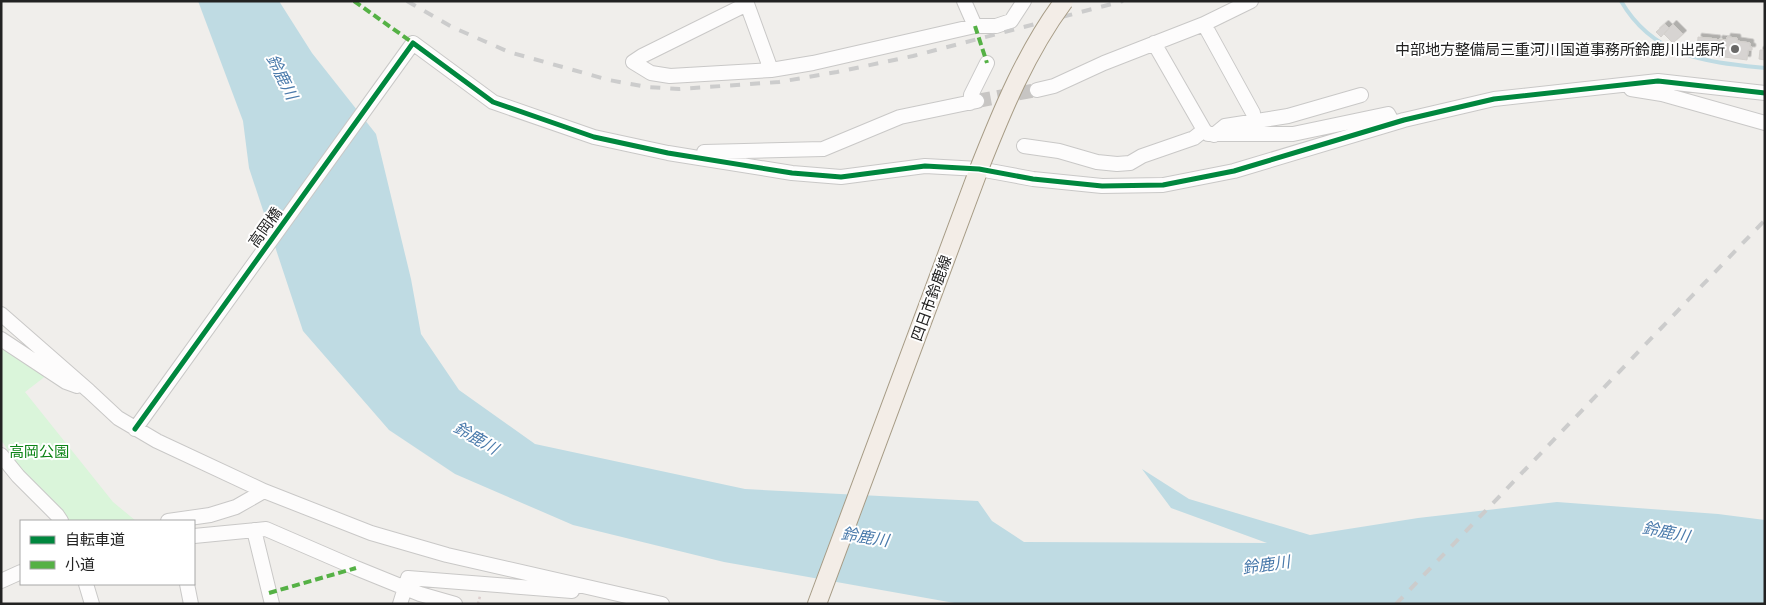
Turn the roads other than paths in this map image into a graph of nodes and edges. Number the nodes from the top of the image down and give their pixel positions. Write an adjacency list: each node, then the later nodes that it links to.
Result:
1 (964, 1): 7 (street)
2 (1024, 1): 7 (street)
3 (1064, 1): 21 (main road, 四日市鈴鹿線, bridge)
4 (1252, 1): 6 (street)
5 (750, 3): 10 (street); 10 (street)
6 (1204, 24): 8 (street); 15 (street)
7 (974, 26): 10 (street)
8 (1154, 43): 12 (street); 18 (street)
9 (987, 63): 20 (street)
10 (771, 70)
11 (1616, 86): 13 (street); 16 (street); 17 (street)
12 (1037, 90)
13 (1765, 93)
14 (1361, 95): 15 (street)
15 (1254, 121): 18 (street)
16 (1765, 123)
17 (1393, 124): 18 (street); 21 (street)
18 (1209, 132): 19 (street)
19 (1024, 146)
20 (668, 153): 21 (street); 25 (street, 高岡橋)
21 (979, 169): 44 (main road, 四日市鈴鹿線)
22 (1, 314): 24 (street)
23 (1, 339): 24 (street)
24 (89, 390): 25 (street)
25 (139, 423): 27 (street)
26 (1, 455): 28 (street)
27 (264, 491): 29 (street); 37 (street)
28 (60, 520)
29 (174, 520)
30 (254, 530): 31 (street); 36 (street); 40 (street)
31 (195, 536)
32 (20, 572): 33 (street)
33 (1, 581)
34 (86, 585): 38 (street)
35 (187, 585): 39 (street)
36 (404, 588): 37 (street); 41 (street); 42 (street)
37 (618, 595): 43 (street)
38 (92, 604)
39 (191, 604)
40 (272, 604)
41 (400, 604)
42 (455, 604)
43 (662, 604)
44 (817, 604)

